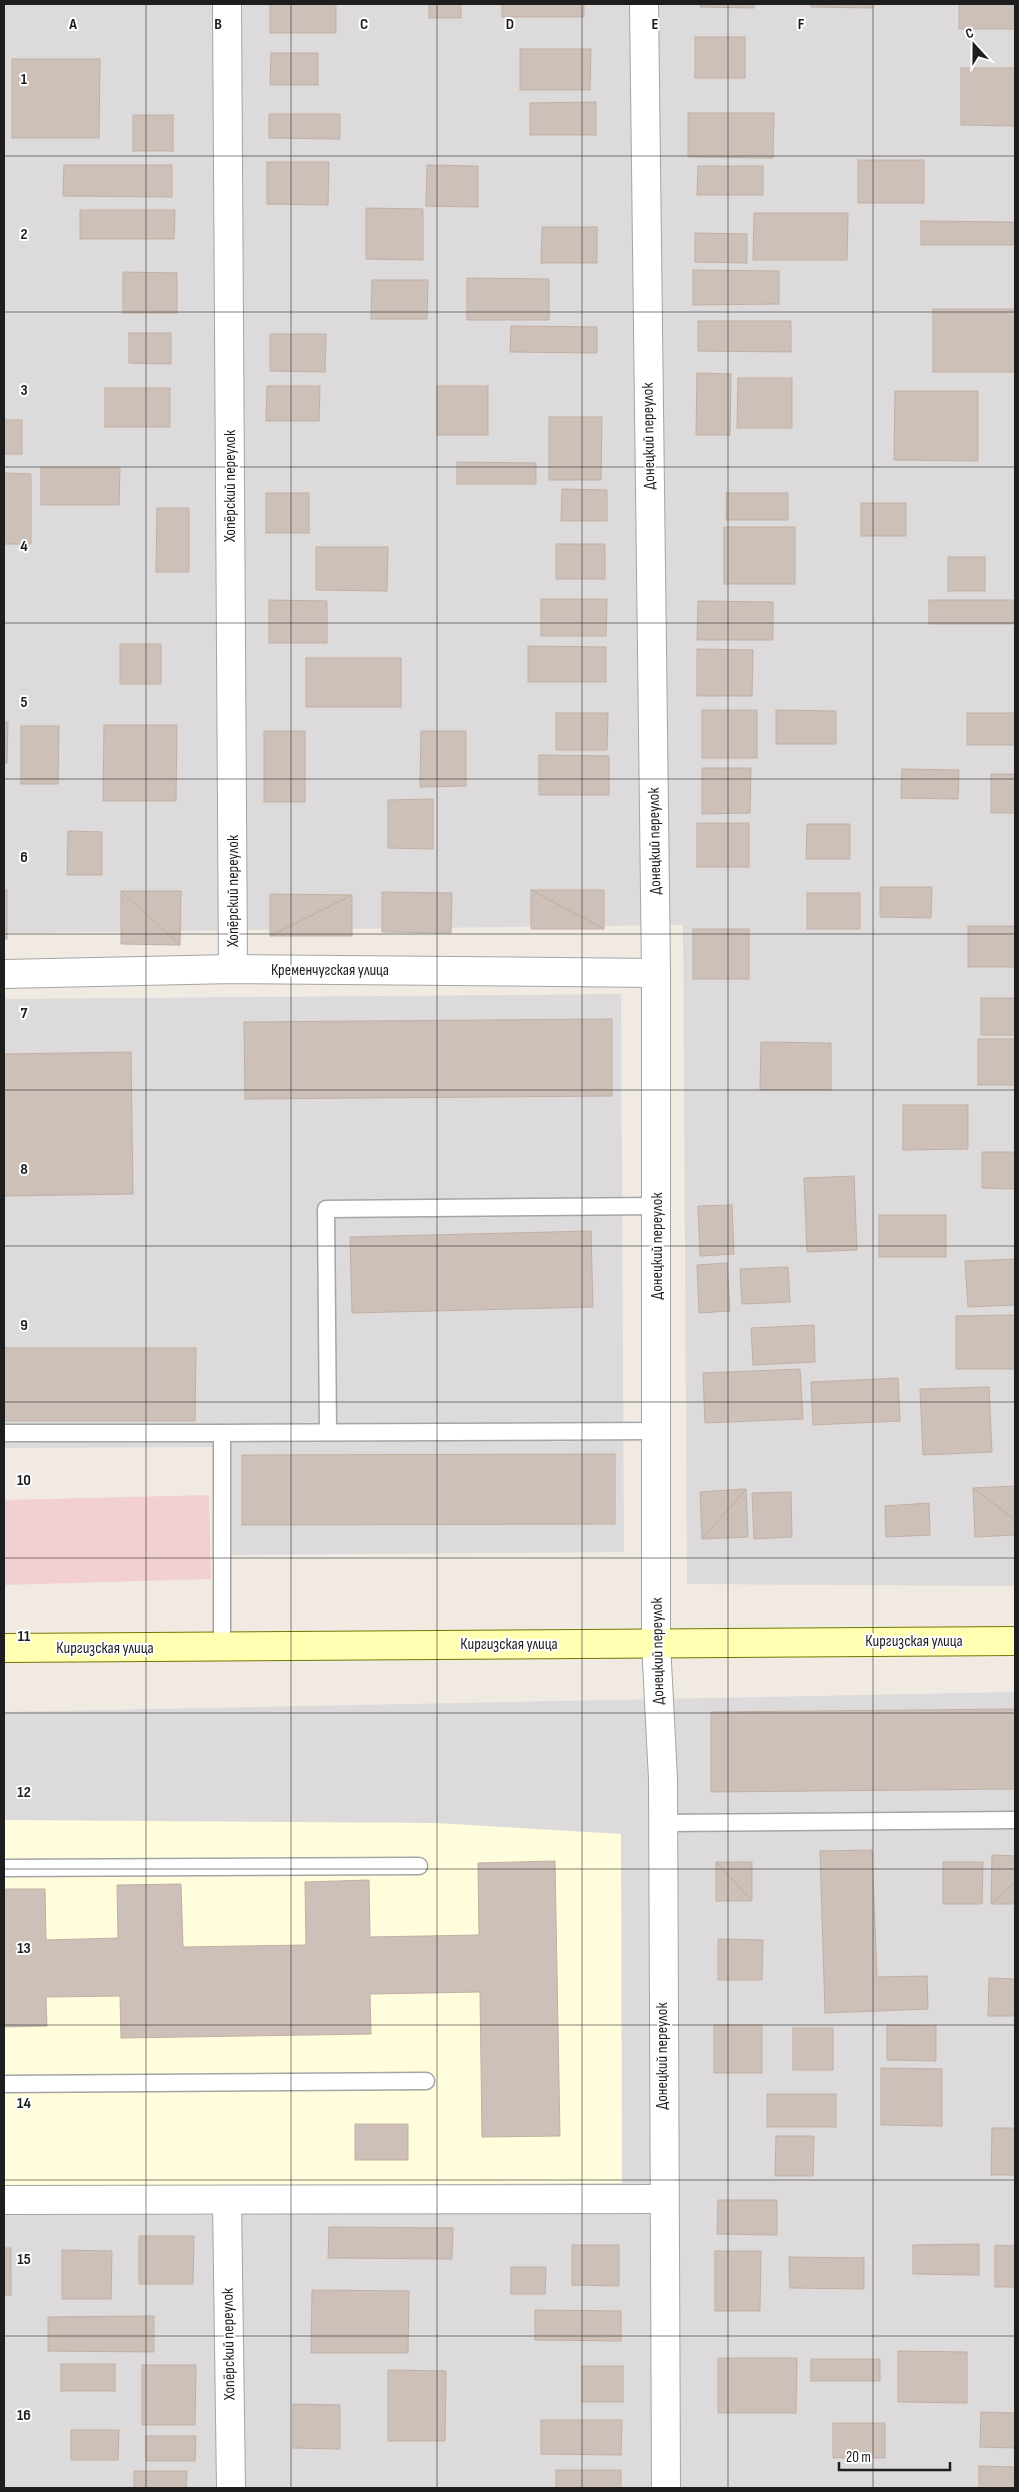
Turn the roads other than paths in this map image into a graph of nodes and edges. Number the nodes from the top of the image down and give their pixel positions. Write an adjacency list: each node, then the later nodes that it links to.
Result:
1 (227, 4): 3 (street, Хопёрский переулок)
2 (644, 4): 4 (street, Донецкий переулок)
3 (233, 969): 4 (street, Кременчугская улица); 5 (street, Кременчугская улица)
4 (656, 973): 6 (street, Донецкий переулок)
5 (4, 974)
6 (657, 1206): 7 (street, Донецкий переулок); 9 (lane)
7 (657, 1431): 9 (lane); 12 (street, Донецкий переулок)
8 (222, 1432): 9 (lane); 10 (lane); 13 (lane)
9 (328, 1432)
10 (4, 1433)
11 (1015, 1641): 12 (main road, Киргизская улица)
12 (656, 1643): 13 (main road, Киргизская улица); 16 (street, Донецкий переулок)
13 (222, 1647): 14 (main road, Киргизская улица)
14 (4, 1648)
15 (1015, 1820): 16 (lane)
16 (662, 1823): 21 (street, Донецкий переулок)
17 (419, 1866): 18 (lane)
18 (4, 1868)
19 (426, 2081): 20 (lane)
20 (4, 2084)
21 (663, 2199): 23 (street); 25 (street, Донецкий переулок)
22 (4, 2200): 23 (street)
23 (227, 2200): 24 (street, Хопёрский переулок)
24 (231, 2488)
25 (666, 2488)

